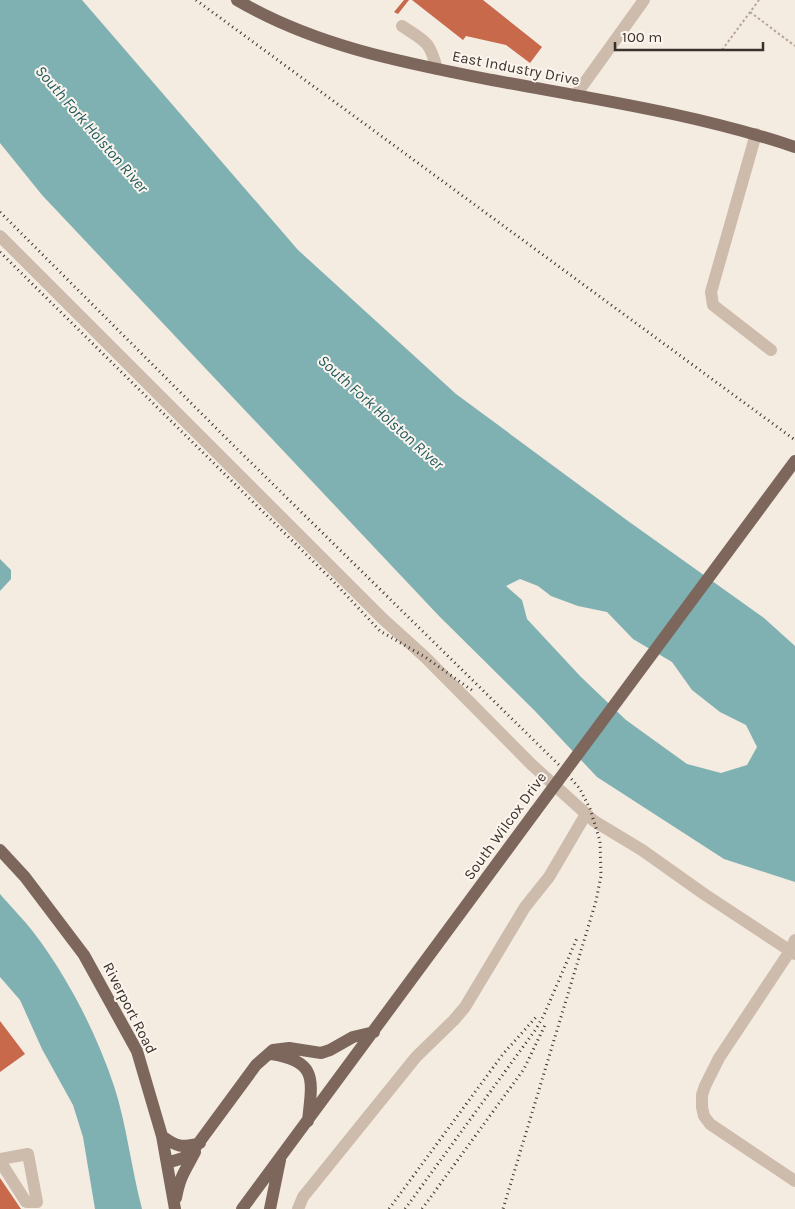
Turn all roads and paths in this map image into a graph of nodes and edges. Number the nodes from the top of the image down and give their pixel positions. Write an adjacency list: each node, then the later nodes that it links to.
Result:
1 (237, 0): 8 (main road, East Industry Drive)
2 (644, 0): 9 (street)
3 (759, 0): 4 (path)
4 (750, 12): 6 (path); 7 (path)
5 (402, 26): 8 (street)
6 (795, 46)
7 (722, 50)
8 (437, 69): 9 (main road, East Industry Drive)
9 (575, 96): 10 (main road, East Industry Drive)
10 (756, 134): 11 (main road, East Industry Drive); 13 (street)
11 (795, 147)
12 (0, 236): 15 (street)
13 (771, 350)
14 (795, 461): 18 (main road, South Wilcox Drive, bridge)
15 (586, 814): 17 (street); 29 (street)
16 (0, 850): 21 (main road, Riverport Road)
17 (793, 948): 25 (street)
18 (374, 1032): 19 (main road); 20 (main road, South Wilcox Drive)
19 (268, 1054): 20 (main road); 22 (main road)
20 (308, 1121): 23 (main road, South Wilcox Drive)
21 (162, 1136): 22 (main road); 24 (main road, Riverport Road)
22 (200, 1143): 24 (main road); 26 (main road)
23 (281, 1158): 27 (main road, South Wilcox Drive); 28 (main road)
24 (167, 1162): 26 (main road, Riverport Road)
25 (795, 1181)
26 (175, 1208)
27 (242, 1209)
28 (270, 1209)
29 (298, 1209)

